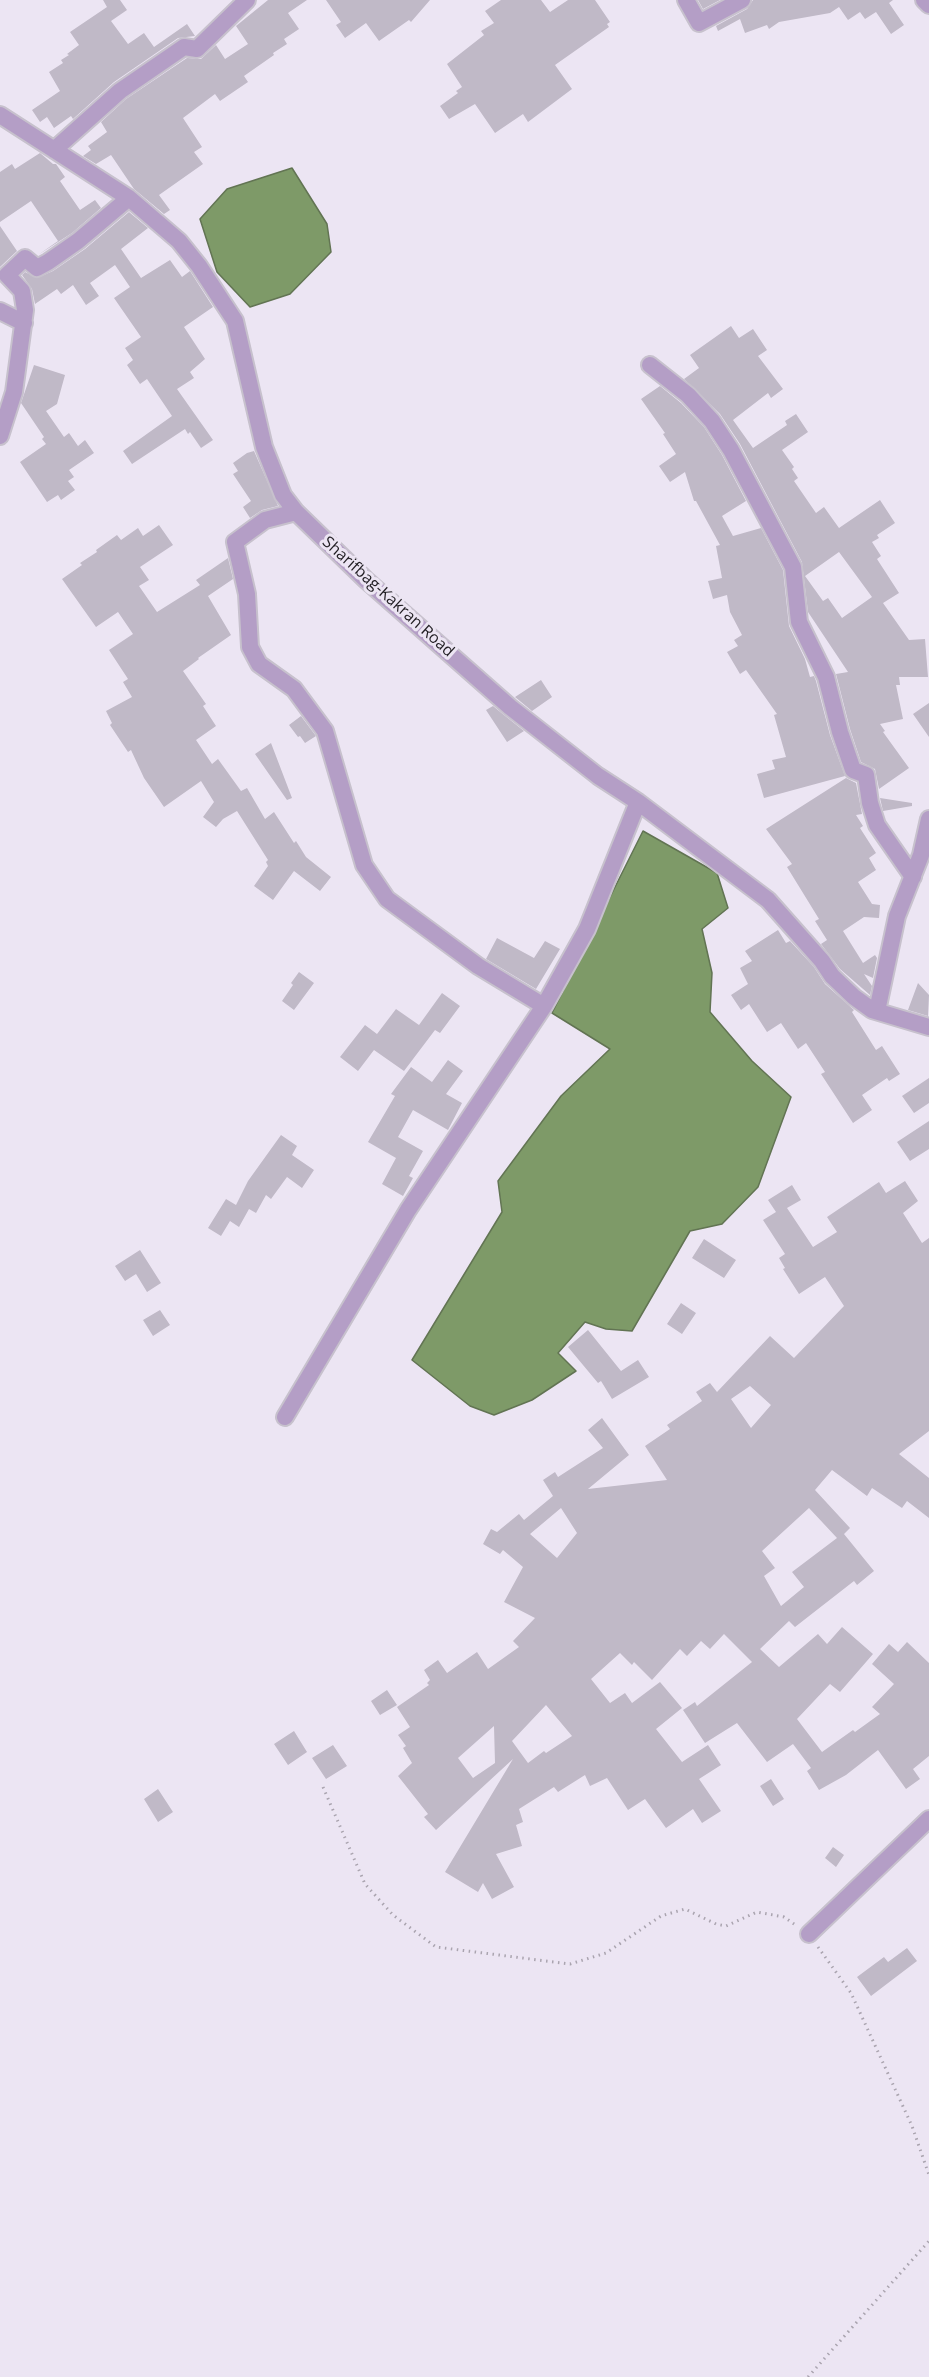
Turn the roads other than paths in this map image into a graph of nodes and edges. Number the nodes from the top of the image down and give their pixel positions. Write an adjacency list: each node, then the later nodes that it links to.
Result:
1 (247, 0): 7 (street)
2 (686, 0): 3 (street)
3 (742, 0)
4 (924, 0): 5 (street)
5 (929, 5)
6 (0, 116): 7 (street, Sharifbag-Kakran Road)
7 (54, 150): 8 (street, Sharifbag-Kakran Road)
8 (129, 198): 10 (street); 13 (street, Sharifbag-Kakran Road)
9 (0, 311): 10 (street)
10 (24, 323): 12 (street)
11 (650, 365): 16 (street)
12 (0, 436)
13 (296, 512): 14 (street, Sharifbag-Kakran Road); 17 (street)
14 (638, 802): 17 (street); 18 (street, Sharifbag-Kakran Road)
15 (929, 819): 16 (street)
16 (913, 877): 18 (street)
17 (544, 1006): 20 (street)
18 (877, 1011): 19 (street, Sharifbag-Kakran Road)
19 (929, 1027)
20 (285, 1417)
21 (929, 1819): 22 (street)
22 (809, 1934)

